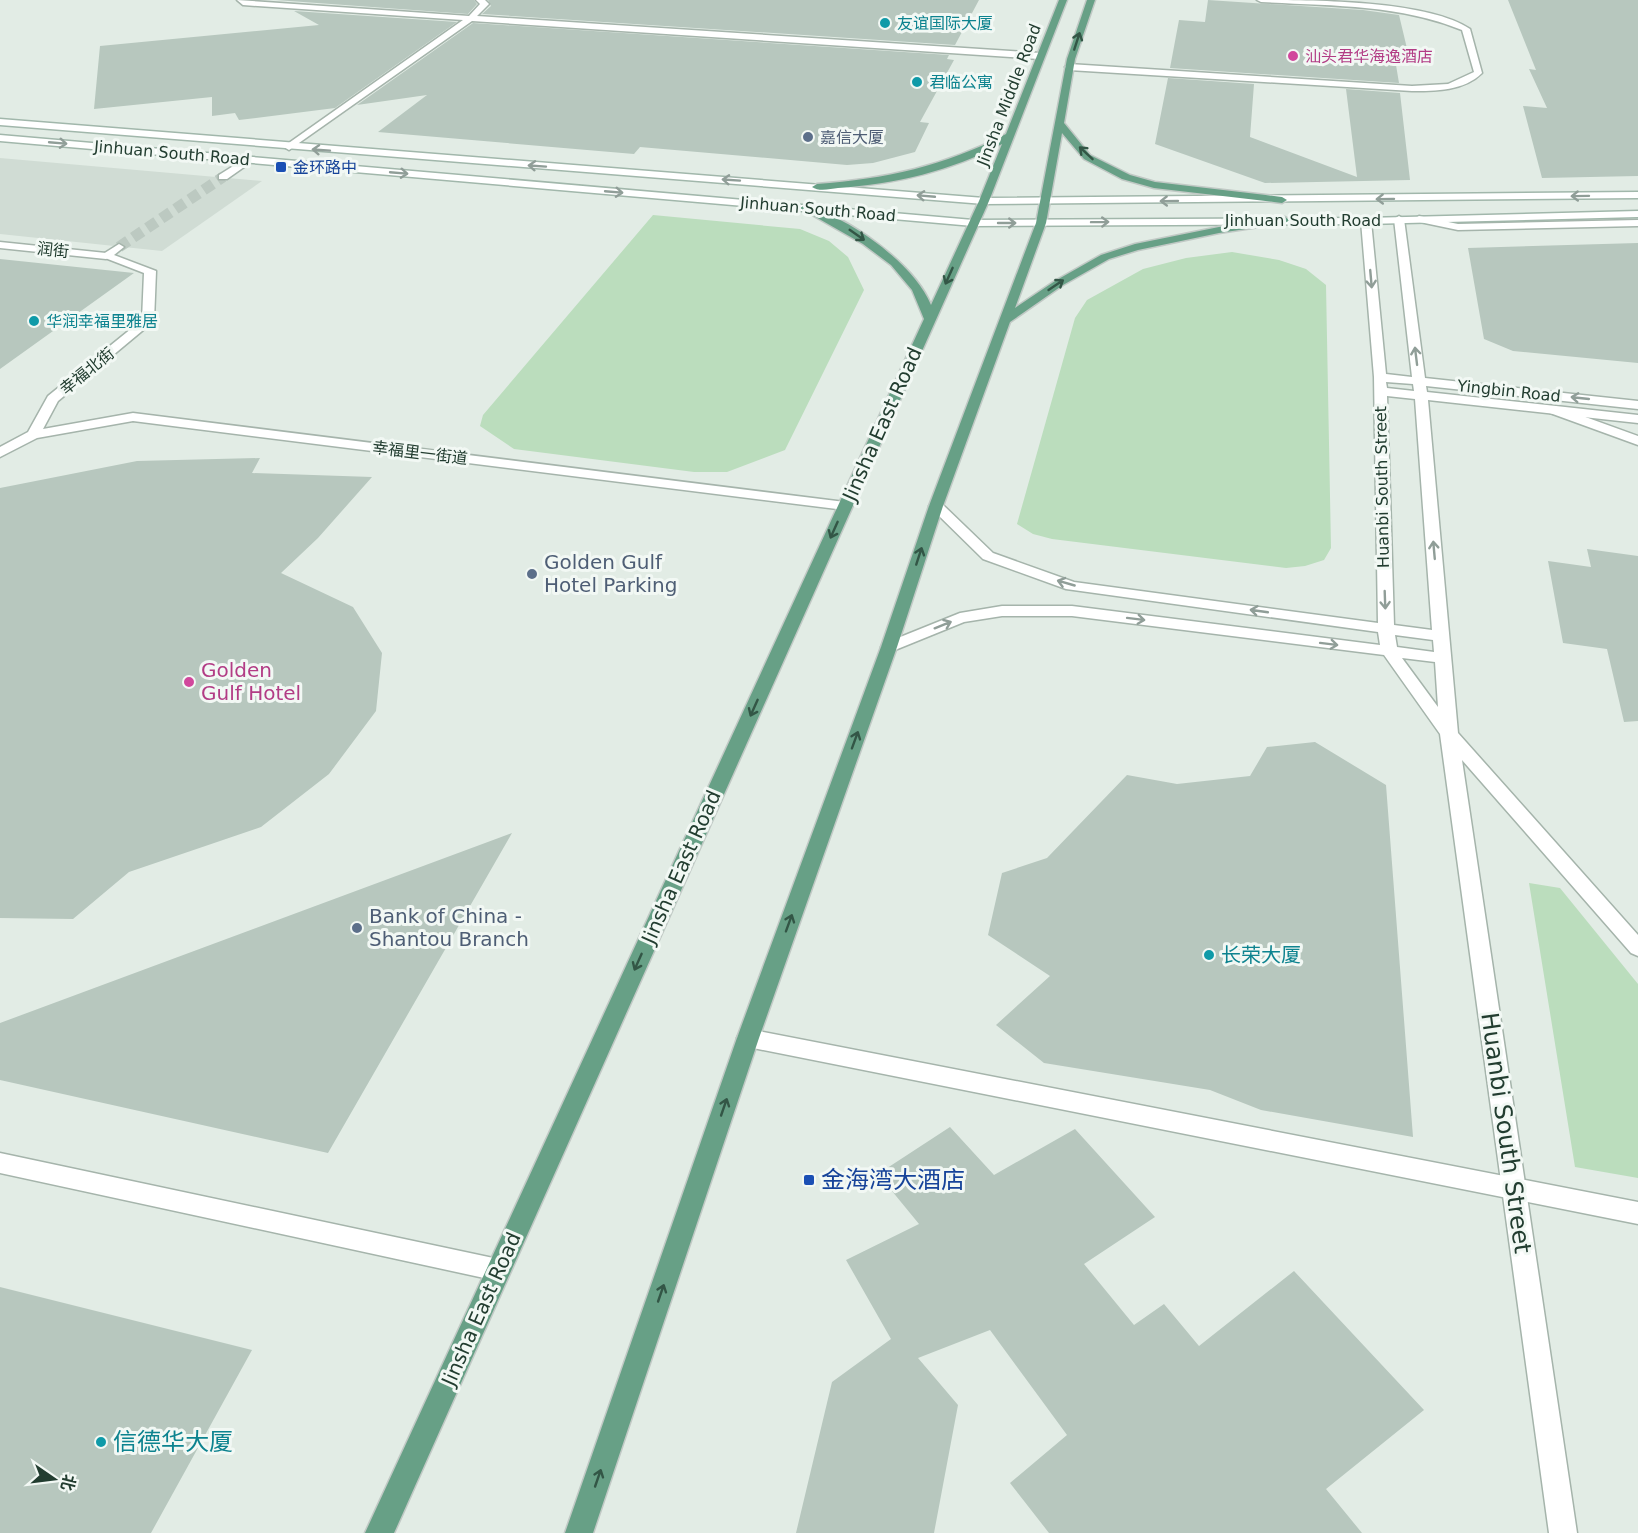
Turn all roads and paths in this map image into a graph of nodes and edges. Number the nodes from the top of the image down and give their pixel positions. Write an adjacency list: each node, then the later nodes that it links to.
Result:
1 (241, 0): 6 (street)
2 (480, 0): 6 (street)
3 (1063, 0): 7 (main road, Jinsha Middle Road)
4 (1090, 0): 8 (main road, one-way to 4)
5 (1262, 0): 8 (street)
6 (471, 18): 7 (street); 13 (street)
7 (1040, 56): 11 (main road, Jinsha Middle Road)
8 (1069, 67): 10 (main road)
9 (0, 122): 13 (street, Jinhuan South Road)
10 (1059, 123): 18 (main road, one-way to 10); 20 (main road)
11 (1009, 136): 16 (main road); 19 (main road, Jinsha Middle Road)
12 (0, 138): 14 (street, Jinhuan South Road, one-way to 14)
13 (289, 147): 16 (street, Jinhuan South Road, one-way to 13)
14 (249, 160): 15 (street); 21 (street, Jinhuan South Road, one-way to 21)
15 (223, 177)
16 (817, 187): 19 (street, Jinhuan South Road, one-way to 16)
17 (1638, 195): 18 (street, Jinhuan South Road, one-way to 18)
18 (1282, 200): 20 (street, Jinhuan South Road, one-way to 20)
19 (984, 201): 20 (street, Jinhuan South Road); 27 (main road, Jinsha East Road)
20 (1046, 202): 28 (main road)
21 (805, 208): 27 (street, Jinhuan South Road); 33 (main road, one-way to 33)
22 (1638, 214): 24 (street, Jinhuan South Road)
23 (1399, 219): 24 (street, Jinhuan South Road); 26 (street, Jinhuan South Road); 36 (street, Huanbi South Street, one-way to 23)
24 (1419, 219): 29 (street)
25 (1286, 220): 26 (street, Jinhuan South Road); 28 (street, Jinhuan South Road, one-way to 25); 34 (main road, one-way to 25)
26 (1366, 221): 35 (street, Huanbi South Street, one-way to 35)
27 (974, 223): 28 (street, Jinhuan South Road, one-way to 28); 33 (main road, Jinsha East Road, one-way to 33)
28 (1041, 223): 34 (main road)
29 (1638, 224)
30 (0, 245): 32 (street, 润街)
31 (119, 247): 32 (street)
32 (106, 256): 40 (street, 幸福北街)
33 (930, 319): 43 (main road, Jinsha East Road)
34 (1008, 319): 44 (main road)
35 (1380, 384): 36 (street, Yingbin Road); 45 (street, Huanbi South Street, one-way to 45)
36 (1420, 388): 37 (street, Yingbin Road, one-way to 36); 38 (street, Yingbin Road); 46 (street, Huanbi South Street, one-way to 36)
37 (1638, 405)
38 (1555, 410): 39 (street, Yingbin Road); 41 (street)
39 (1638, 420)
40 (33, 435): 42 (street, 幸福里一街道); 43 (street, 幸福里一街道)
41 (1638, 441)
42 (0, 453)
43 (845, 506): 56 (main road, Jinsha East Road, one-way to 56)
44 (936, 506): 45 (street, one-way to 44); 47 (main road, one-way to 44)
45 (1386, 628): 46 (street); 48 (street, Huanbi South Street)
46 (1442, 636): 49 (street, Huanbi South Street)
47 (889, 647): 48 (street, one-way to 48); 52 (main road, one-way to 47)
48 (1389, 651): 49 (street); 50 (street, Huanbi South Street)
49 (1443, 658): 50 (street, Huanbi South Street)
50 (1449, 734): 51 (street); 54 (street, Huanbi South Street)
51 (1638, 948)
52 (748, 1038): 54 (street); 58 (main road, one-way to 52)
53 (0, 1163): 56 (street)
54 (1515, 1189): 55 (street); 59 (street, Huanbi South Street)
55 (1638, 1213)
56 (498, 1270): 57 (main road, Jinsha East Road)
57 (379, 1533)
58 (579, 1533)
59 (1563, 1533)

